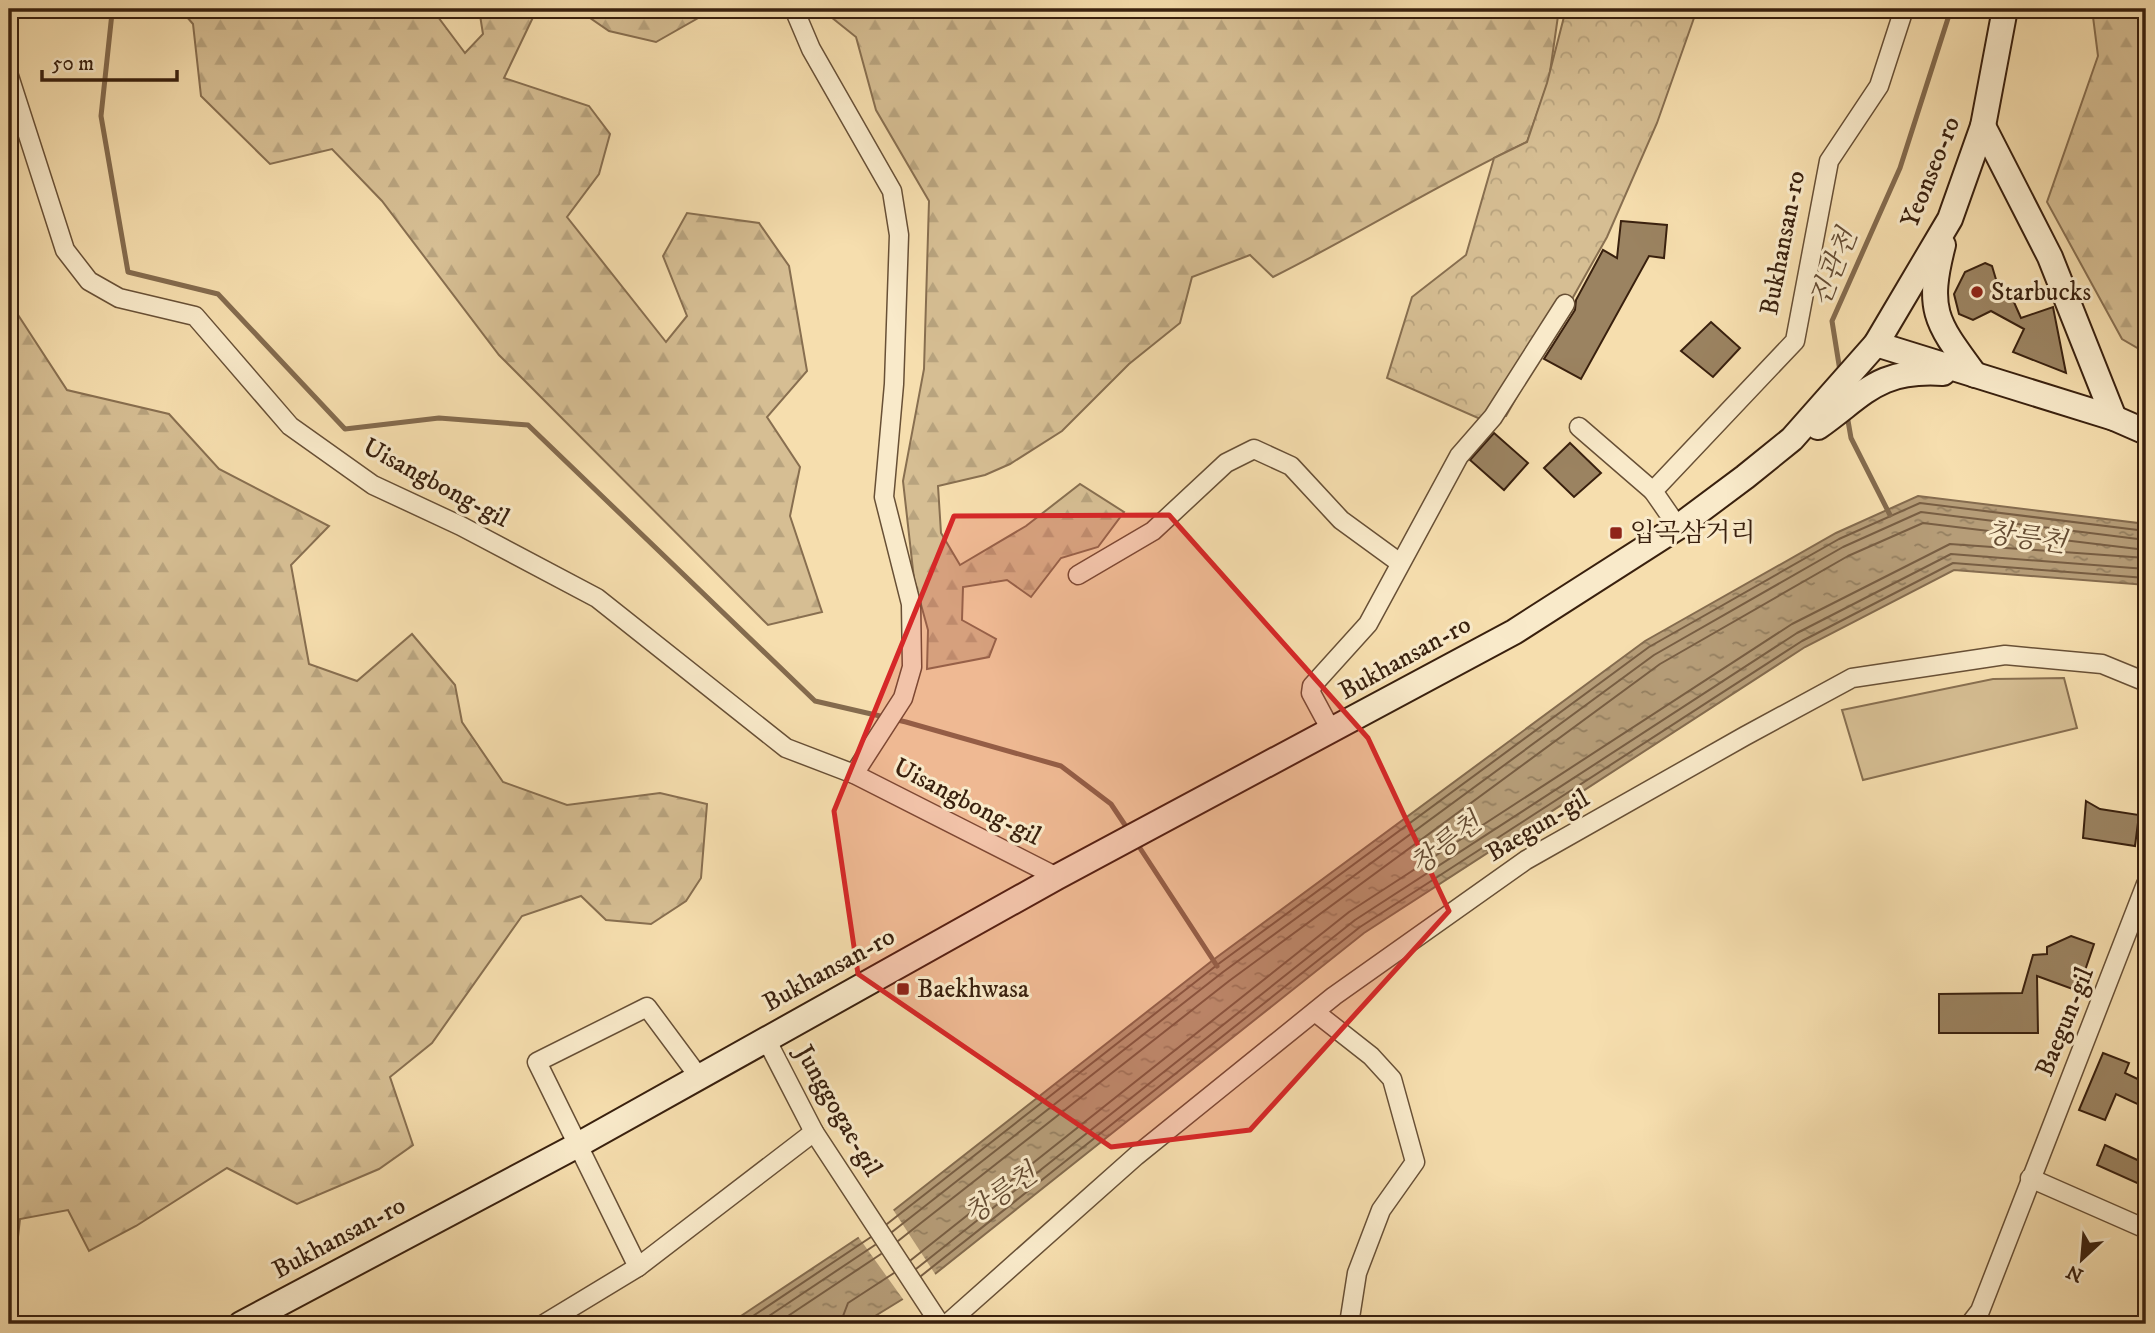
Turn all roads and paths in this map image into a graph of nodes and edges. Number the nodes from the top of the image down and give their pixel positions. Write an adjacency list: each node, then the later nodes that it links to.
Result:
1 (794, 9): 21 (street, Uisangbong-gil)
2 (1904, 9): 15 (street, Bukhansan-ro)
3 (2005, 9): 6 (main road, Yeonseo-ro)
4 (9, 76): 5 (street, Uisangbong-gil)
5 (16, 125): 21 (street, Uisangbong-gil)
6 (1983, 126): 7 (main road, Yeonseo-ro); 11 (main road)
7 (1950, 219): 9 (main road, Yeonseo-ro); 10 (main road)
8 (1565, 304): 17 (street)
9 (1876, 344): 10 (main road); 14 (main road, Yeonseo-ro)
10 (1975, 374): 11 (main road); 14 (main road)
11 (2114, 418): 13 (main road)
12 (1579, 427): 15 (street)
13 (2146, 432)
14 (1792, 439): 16 (main road, Bukhansan-ro)
15 (1653, 491): 16 (street)
16 (1678, 527): 20 (main road, Bukhansan-ro)
17 (1400, 563): 18 (street); 20 (street)
18 (1079, 575)
19 (2146, 682): 24 (street, Baegun-gil)
20 (1332, 732): 22 (main road, Bukhansan-ro)
21 (854, 774): 22 (street, Uisangbong-gil)
22 (1056, 877): 25 (main road, Bukhansan-ro)
23 (2146, 884): 29 (street, Baegun-gil)
24 (1315, 1012): 35 (street, Baegun-gil); 36 (street)
25 (766, 1039): 26 (main road, Bukhansan-ro); 27 (street, Junggogae-gil)
26 (699, 1077): 28 (main road, Bukhansan-ro); 28 (street)
27 (814, 1132): 31 (street); 34 (street, Junggogae-gil)
28 (576, 1146): 31 (street); 32 (main road, Bukhansan-ro)
29 (2030, 1178): 30 (street); 37 (street, Baegun-gil)
30 (2146, 1229)
31 (638, 1267): 33 (street)
32 (241, 1324)
33 (544, 1324)
34 (940, 1324)
35 (947, 1324)
36 (1349, 1324)
37 (1970, 1324)

